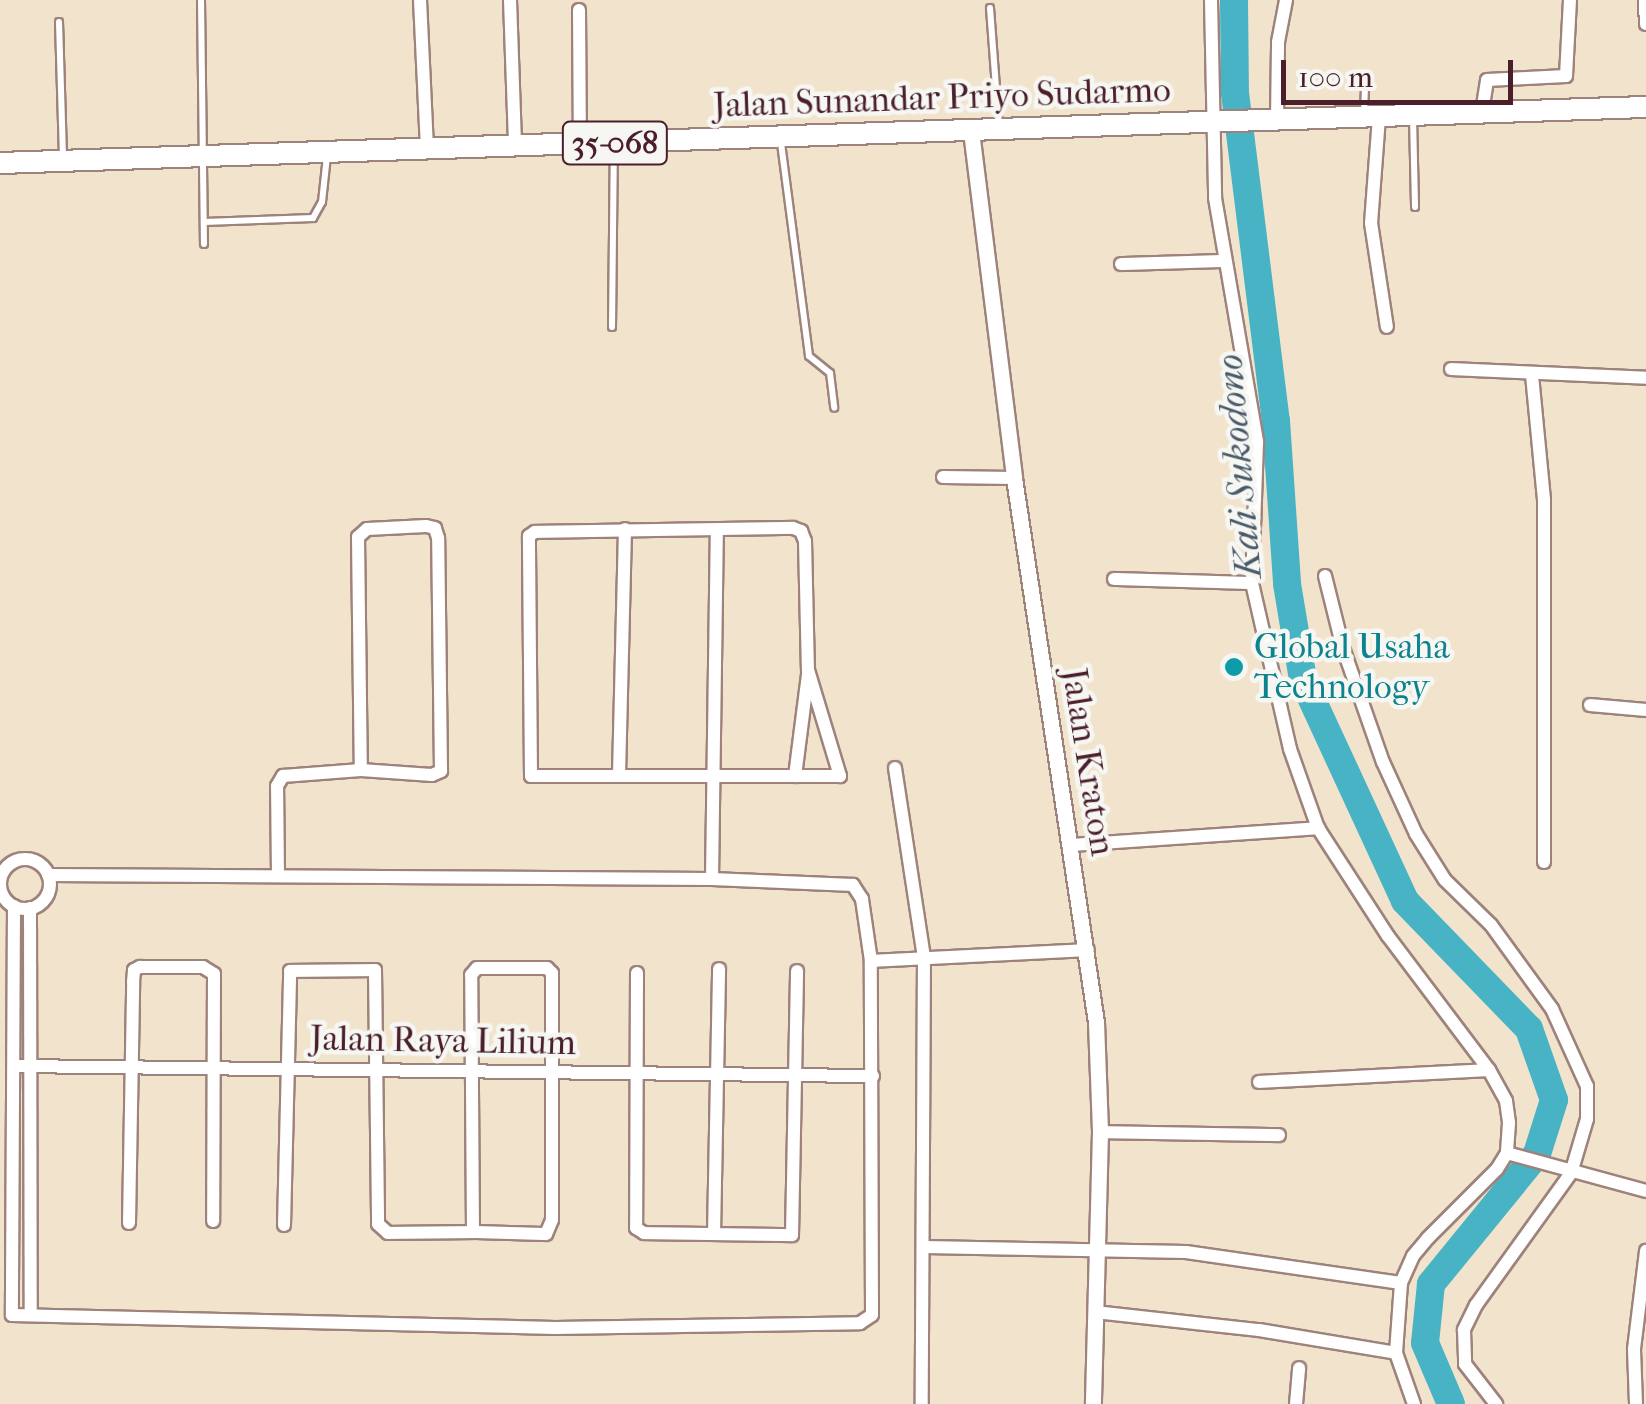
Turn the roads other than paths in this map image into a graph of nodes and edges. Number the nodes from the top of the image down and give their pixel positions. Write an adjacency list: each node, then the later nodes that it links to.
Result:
1 (202, 0): 27 (lane)
2 (420, 0): 25 (street)
3 (510, 0): 24 (street)
4 (1210, 0): 18 (street)
5 (1286, 0): 17 (street)
6 (1570, 0): 14 (street)
7 (1645, 0): 11 (street)
8 (990, 8): 19 (lane)
9 (579, 10): 22 (street)
10 (59, 22): 28 (lane)
11 (1646, 24)
12 (1364, 91): 16 (lane)
13 (1646, 106): 14 (main road, Jalan Sunandar Priyo Sudarmo / 35-068)
14 (1482, 112): 15 (main road, Jalan Sunandar Priyo Sudarmo / 35-068)
15 (1413, 116): 16 (main road, Jalan Sunandar Priyo Sudarmo / 35-068); 30 (lane)
16 (1371, 117): 17 (main road, Jalan Sunandar Priyo Sudarmo / 35-068); 36 (street)
17 (1272, 118): 18 (main road, Jalan Sunandar Priyo Sudarmo / 35-068)
18 (1222, 120): 19 (main road, Jalan Sunandar Priyo Sudarmo / 35-068); 33 (street)
19 (999, 130): 20 (main road, Jalan Sunandar Priyo Sudarmo / 35-068)
20 (971, 131): 21 (main road, Jalan Sunandar Priyo Sudarmo / 35-068); 42 (street, Jalan Kraton)
21 (780, 136): 23 (main road, Jalan Sunandar Priyo Sudarmo / 35-068); 40 (lane)
22 (580, 144): 23 (main road, Jalan Sunandar Priyo Sudarmo / 35-068); 24 (main road, Jalan Sunandar Priyo Sudarmo / 35-068)
23 (614, 144): 35 (lane)
24 (515, 145): 25 (main road, Jalan Sunandar Priyo Sudarmo / 35-068)
25 (427, 146): 26 (main road, Jalan Sunandar Priyo Sudarmo / 35-068)
26 (328, 152): 27 (main road, Jalan Sunandar Priyo Sudarmo / 35-068); 31 (lane)
27 (202, 157): 28 (main road, Jalan Sunandar Priyo Sudarmo / 35-068); 31 (lane)
28 (63, 160): 29 (main road, Jalan Sunandar Priyo Sudarmo / 35-068)
29 (0, 163)
30 (1415, 208)
31 (204, 222): 32 (lane)
32 (204, 244)
33 (1224, 261): 34 (street); 47 (street)
34 (1120, 264)
35 (612, 327)
36 (1387, 327)
37 (1452, 369): 38 (street)
38 (1532, 375): 39 (street); 58 (street)
39 (1646, 378)
40 (834, 408)
41 (943, 478): 42 (street)
42 (1014, 478): 57 (street, Jalan Kraton)
43 (624, 529): 44 (street); 53 (street); 53 (street)
44 (717, 531): 48 (street); 55 (street)
45 (1325, 576): 89 (street)
46 (1114, 580): 47 (street)
47 (1252, 583): 56 (street)
48 (808, 670): 54 (street); 54 (street)
49 (1590, 704): 50 (street)
50 (1646, 710)
51 (895, 768): 67 (street)
52 (361, 770): 52 (street); 60 (street)
53 (619, 775): 55 (street)
54 (794, 776): 55 (street)
55 (712, 777): 62 (street)
56 (1318, 828): 57 (street); 78 (street)
57 (1070, 844): 66 (street, Jalan Kraton)
58 (1544, 862)
59 (48, 875): 60 (street); 61 (street); 65 (street)
60 (278, 876): 62 (street)
61 (1, 878): 63 (street)
62 (712, 879): 68 (street)
63 (2, 894): 64 (street)
64 (14, 906): 65 (street); 72 (street)
65 (30, 908): 73 (street)
66 (1088, 950): 67 (street); 86 (street, Jalan Kraton)
67 (924, 957): 68 (street); 98 (street)
68 (871, 961): 84 (street)
69 (719, 968): 82 (street)
70 (797, 971): 83 (street)
71 (638, 973): 81 (street)
72 (14, 1066): 73 (street, Jalan Raya Lilium); 92 (street)
73 (33, 1066): 74 (street, Jalan Raya Lilium); 93 (street)
74 (132, 1068): 75 (street, Jalan Raya Lilium); 75 (street); 94 (street)
75 (214, 1068): 76 (street, Jalan Raya Lilium); 91 (street)
76 (287, 1069): 77 (street, Jalan Raya Lilium); 77 (street); 95 (street)
77 (377, 1070): 79 (street, Jalan Raya Lilium); 96 (street)
78 (1489, 1070): 85 (street); 88 (street)
79 (471, 1071): 80 (street, Jalan Raya Lilium); 80 (street); 96 (street)
80 (553, 1072): 81 (street, Jalan Raya Lilium); 96 (street)
81 (636, 1073): 82 (street, Jalan Raya Lilium); 97 (street)
82 (718, 1074): 83 (street, Jalan Raya Lilium); 97 (street)
83 (796, 1075): 84 (street, Jalan Raya Lilium); 97 (street)
84 (872, 1076): 103 (street)
85 (1260, 1082)
86 (1100, 1132): 87 (street); 99 (street, Jalan Kraton)
87 (1279, 1135)
88 (1511, 1153): 89 (street); 101 (street)
89 (1566, 1171): 90 (street); 110 (street)
90 (1646, 1191)
91 (213, 1221)
92 (12, 1222): 93 (street); 103 (street)
93 (32, 1222): 103 (street)
94 (129, 1222)
95 (284, 1225)
96 (472, 1232)
97 (714, 1234)
98 (925, 1247): 99 (street); 106 (street)
99 (1096, 1249): 101 (street); 102 (street, Jalan Kraton)
100 (1646, 1251): 111 (street)
101 (1401, 1283): 104 (street)
102 (1095, 1312): 104 (street); 107 (street, Jalan Kraton)
103 (32, 1315)
104 (1396, 1353): 109 (street)
105 (1298, 1368): 108 (street)
106 (922, 1404)
107 (1092, 1404)
108 (1296, 1404)
109 (1414, 1404)
110 (1496, 1404)
111 (1636, 1404)

